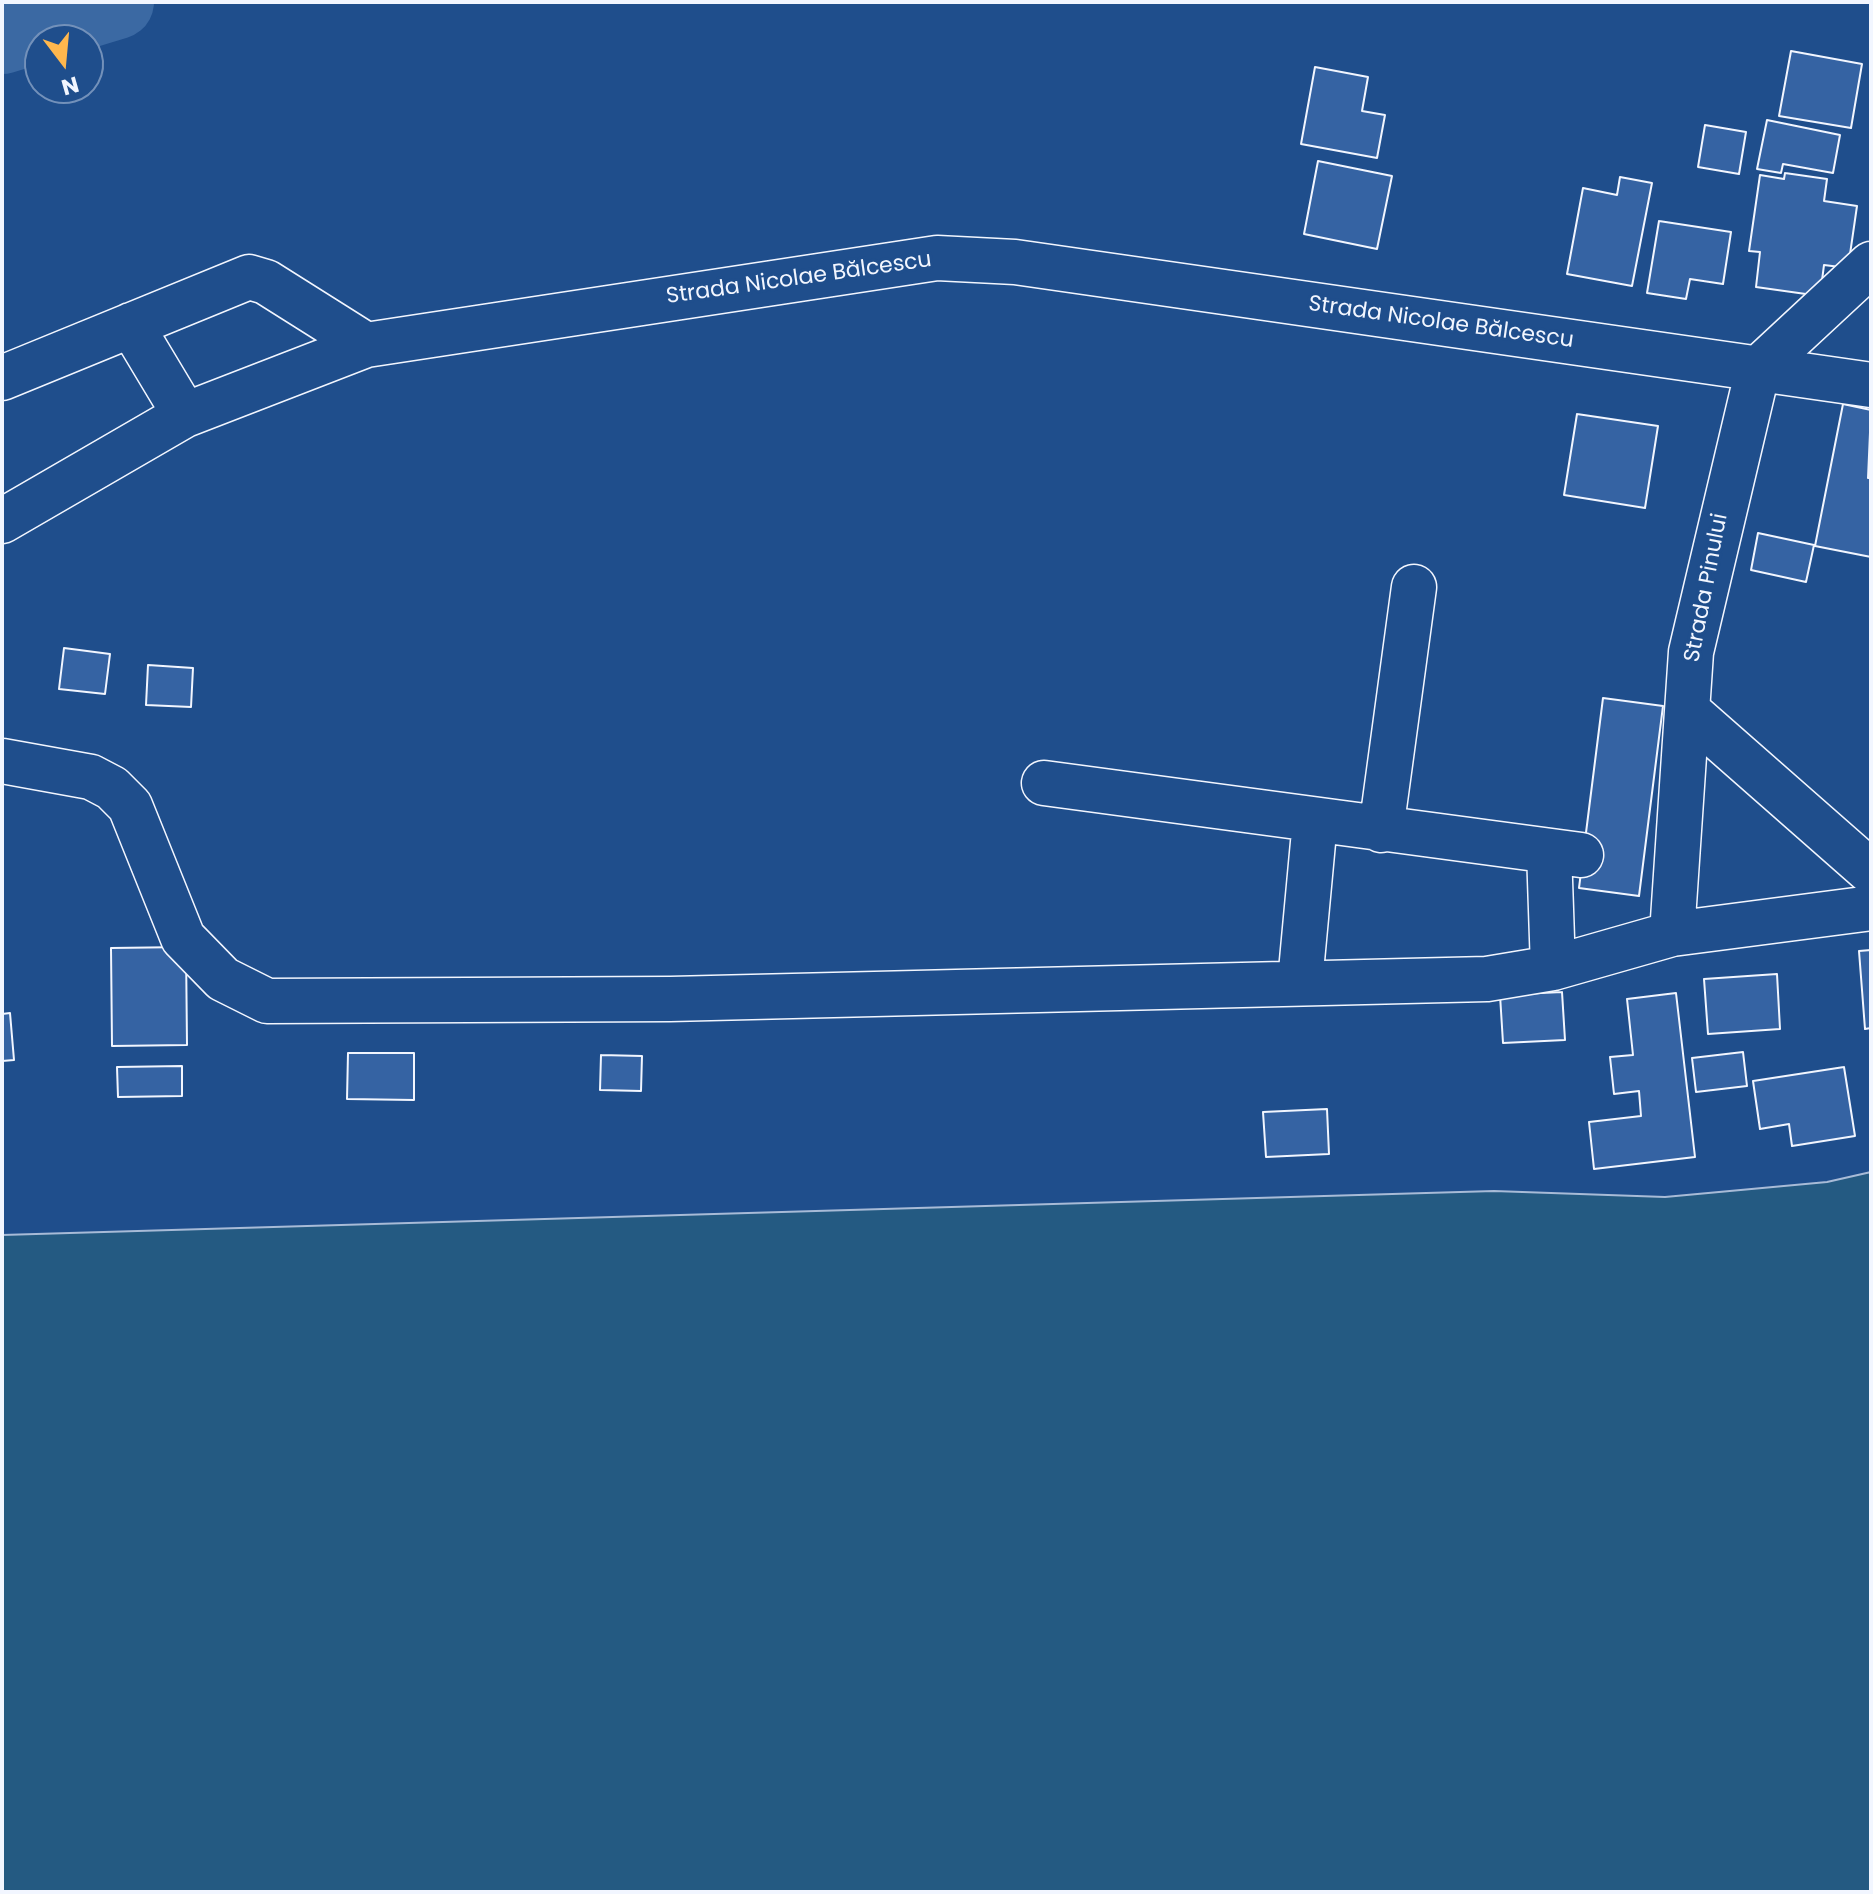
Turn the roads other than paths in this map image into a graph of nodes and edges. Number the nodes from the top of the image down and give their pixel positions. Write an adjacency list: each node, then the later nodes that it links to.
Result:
1 (1871, 264): 4 (street)
2 (131, 325): 3 (street); 5 (street); 7 (street)
3 (366, 345): 4 (street, Strada Nicolae Bălcescu); 7 (street, Strada Nicolae Bălcescu)
4 (1758, 369): 6 (street, Strada Nicolae Bălcescu); 10 (street, Strada Pinului)
5 (2, 378)
6 (1871, 385)
7 (185, 415): 8 (street, Strada Nicolae Bălcescu)
8 (2, 521)
9 (1414, 587): 14 (street)
10 (1689, 712): 15 (street); 17 (street, Strada Pinului)
11 (2, 761): 19 (street)
12 (1044, 783): 13 (street)
13 (1315, 821): 14 (street); 19 (street)
14 (1381, 830): 18 (street)
15 (1871, 872)
16 (1871, 908): 17 (street)
17 (1672, 934): 18 (street)
18 (1553, 968): 19 (street)
19 (1300, 982)

